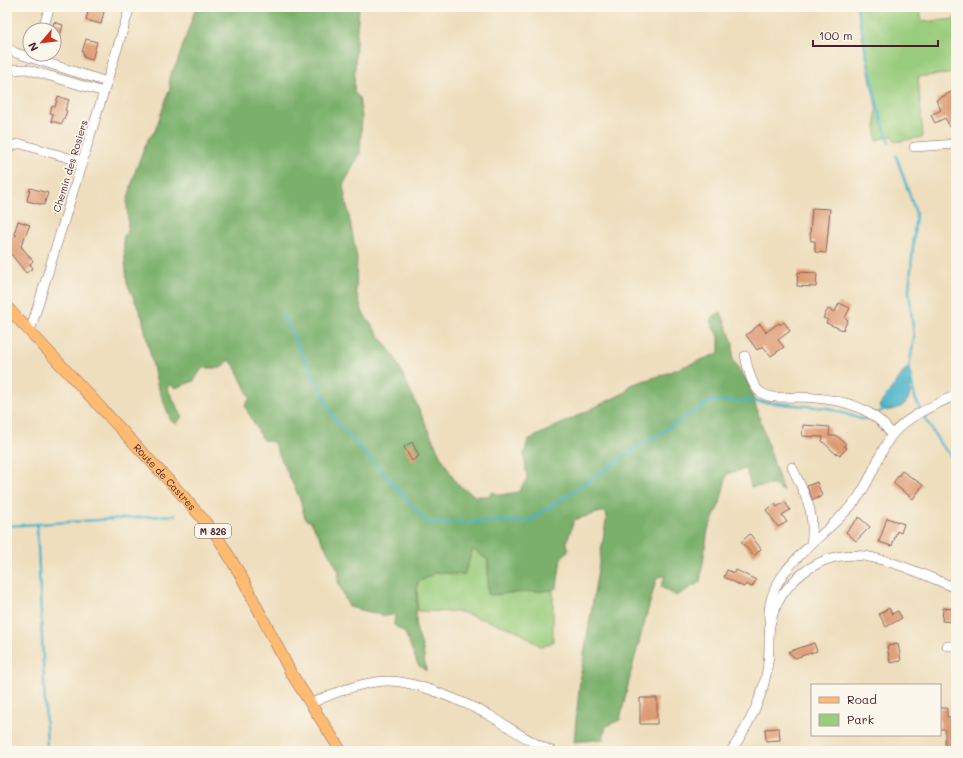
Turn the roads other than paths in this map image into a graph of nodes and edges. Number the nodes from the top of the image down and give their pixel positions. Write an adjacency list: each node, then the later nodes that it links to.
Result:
1 (50, 7): 3 (street)
2 (130, 7): 7 (street, Chemin des Rosiers)
3 (45, 22)
4 (7, 48): 7 (street)
5 (60, 62): 7 (street)
6 (8, 70): 8 (street)
7 (108, 80): 8 (street, Chemin des Rosiers)
8 (104, 92): 12 (street, Chemin des Rosiers)
9 (956, 144): 10 (street)
10 (914, 147)
11 (7, 148): 12 (street)
12 (82, 162): 14 (street, Chemin des Rosiers)
13 (7, 307): 14 (main road, Route de Castres / M 826)
14 (30, 331): 22 (main road, Route de Castres / M 826)
15 (744, 356): 17 (street)
16 (956, 395): 17 (street)
17 (892, 435): 19 (street)
18 (792, 467): 19 (street)
19 (811, 544): 21 (street)
20 (956, 588): 21 (street)
21 (770, 627): 25 (street)
22 (310, 704): 23 (main road, Route de Castres / M 826); 24 (street)
23 (341, 751)
24 (552, 751)
25 (731, 751)

